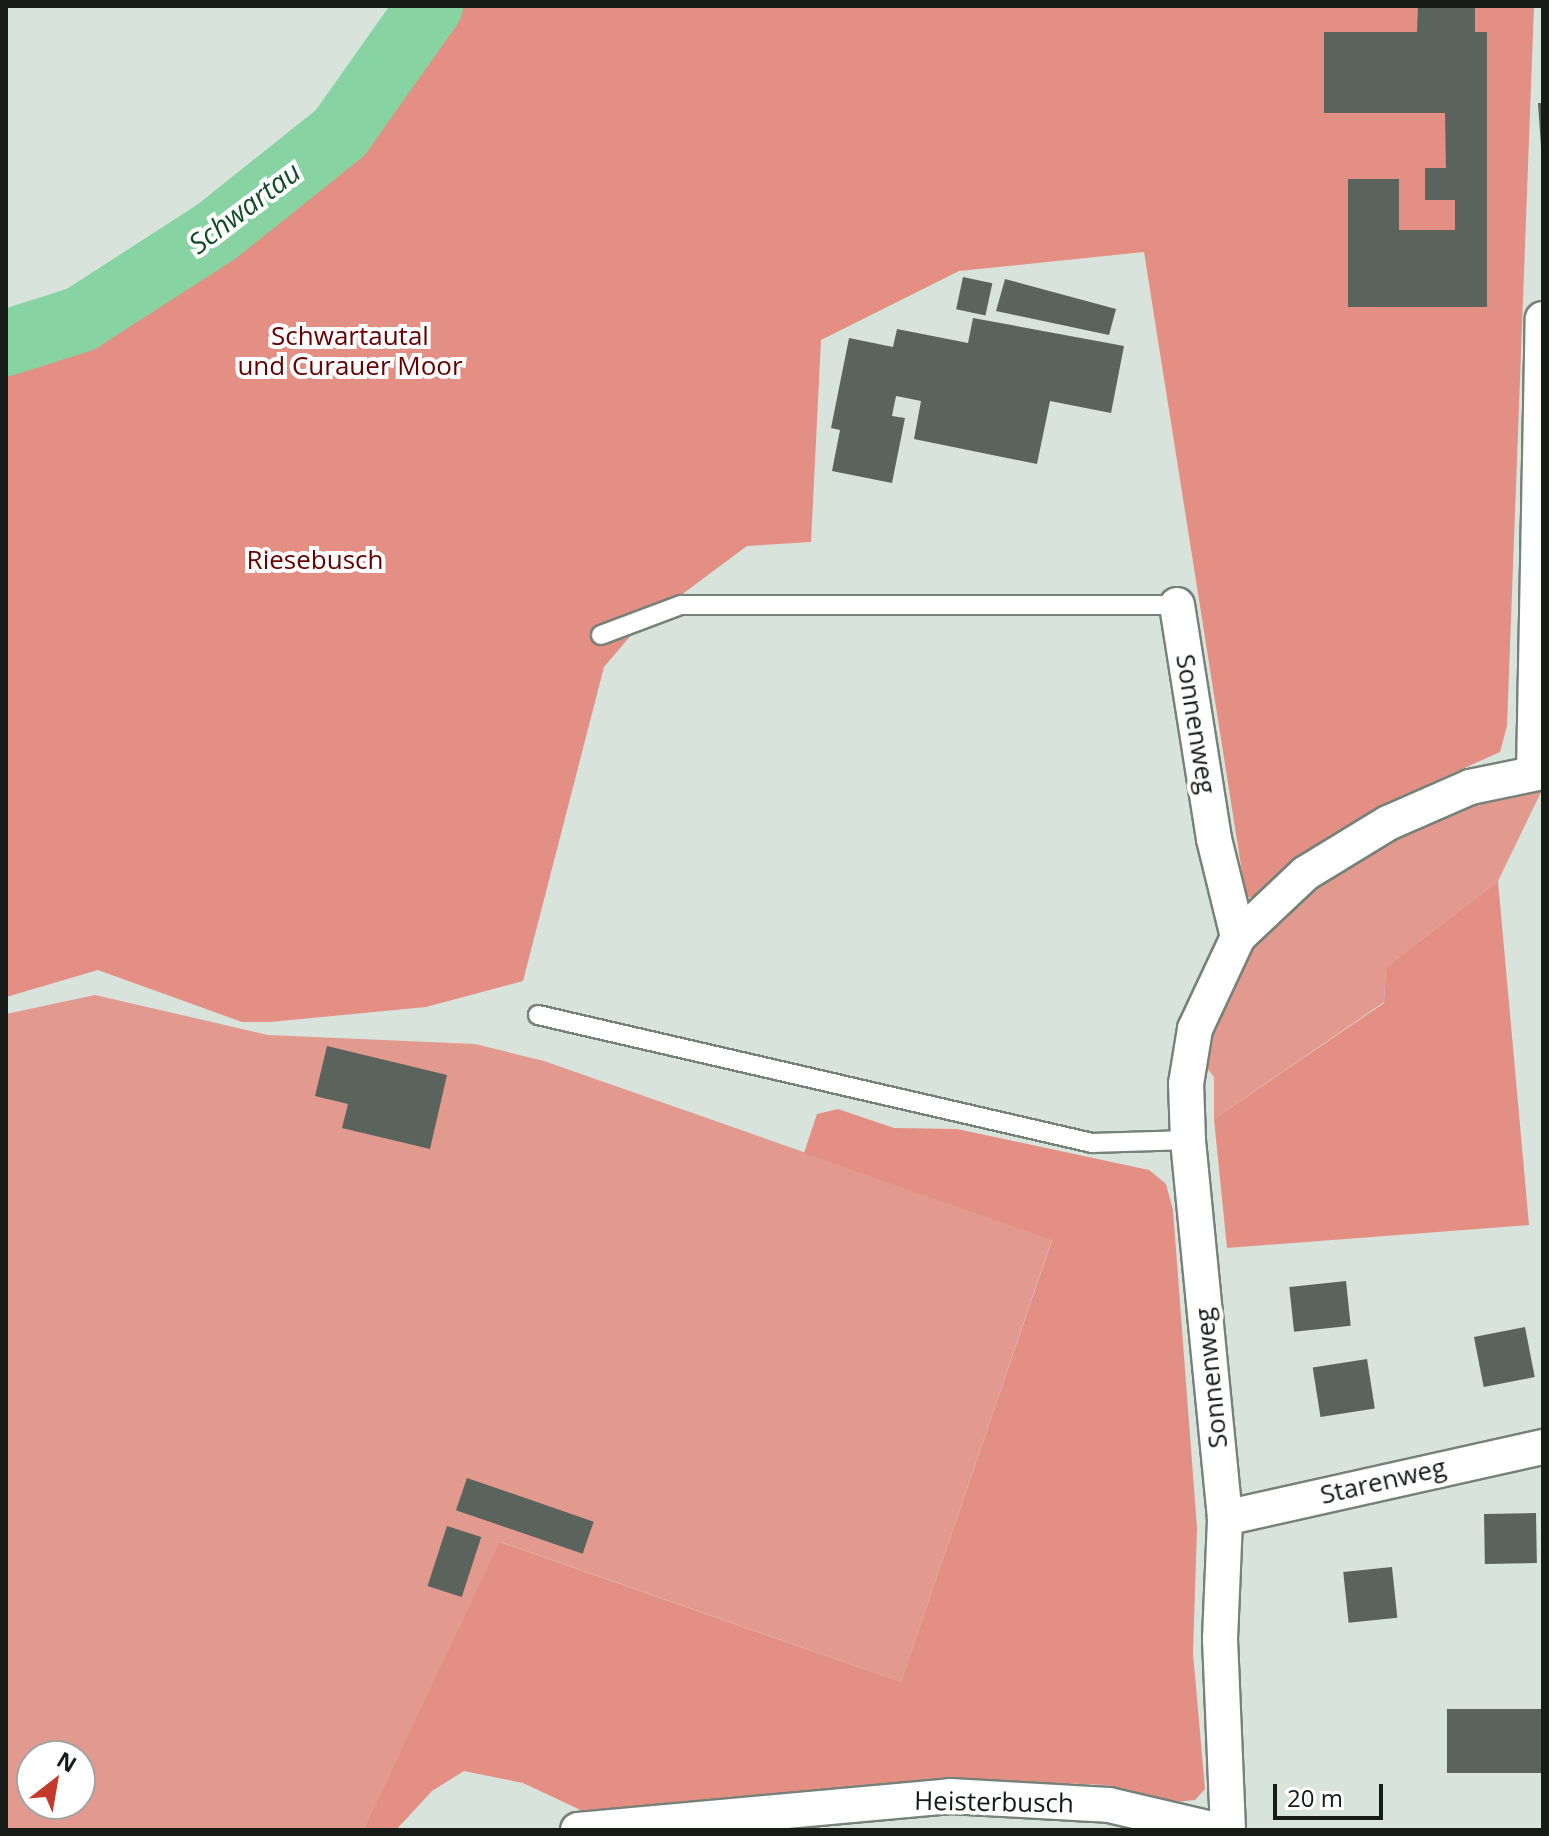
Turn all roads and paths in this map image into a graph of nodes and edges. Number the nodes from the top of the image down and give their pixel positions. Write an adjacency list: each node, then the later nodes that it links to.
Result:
1 (1543, 319): 4 (street)
2 (1177, 605): 3 (lane); 5 (street, Sonnenweg)
3 (601, 635)
4 (1538, 772): 5 (street, Sonnenweg)
5 (1238, 937): 7 (street, Sonnenweg)
6 (538, 1015): 7 (lane)
7 (1188, 1140): 9 (street, Sonnenweg)
8 (1543, 1447): 9 (street, Starenweg)
9 (1225, 1518): 12 (street, Sonnenweg)
10 (578, 1830): 11 (street, Heisterbusch)
11 (1216, 1830)
12 (1228, 1830)

